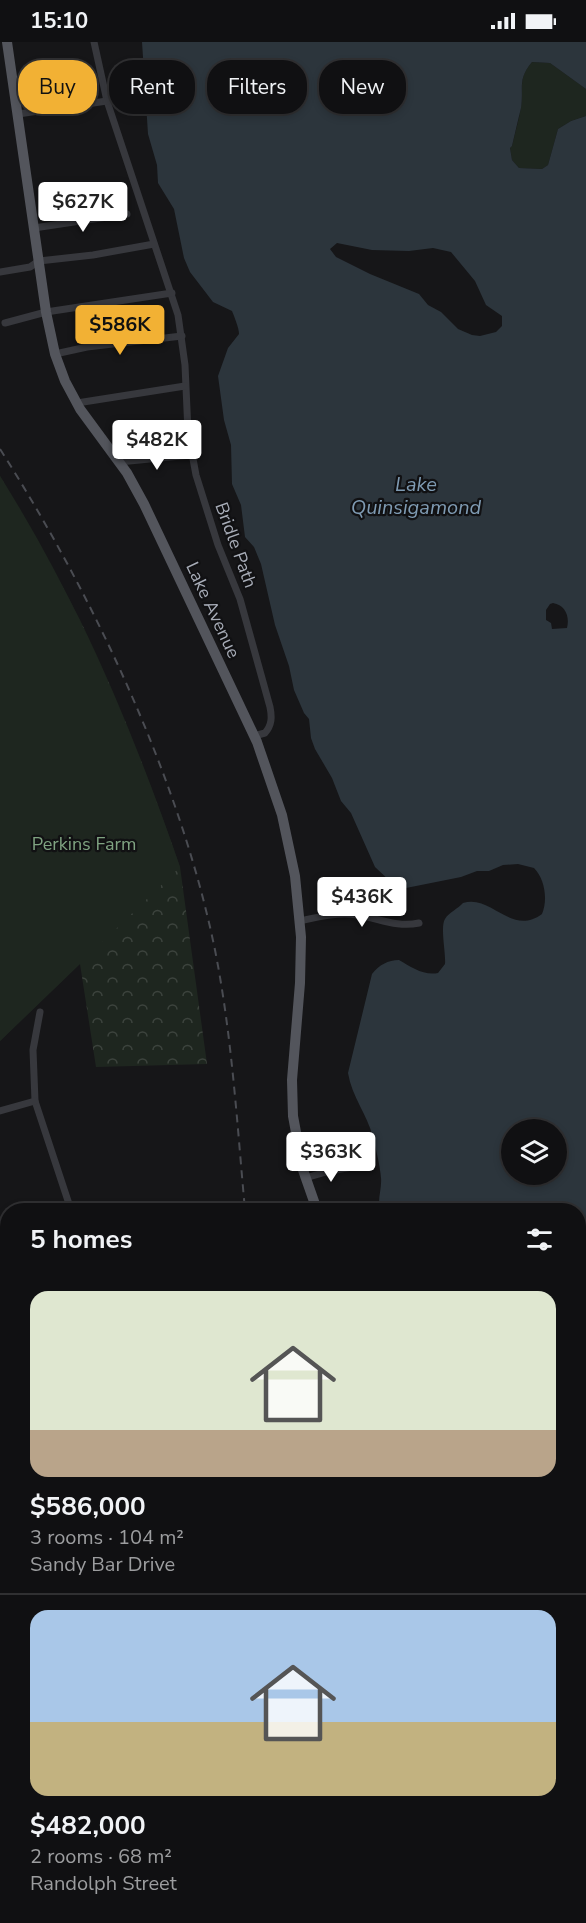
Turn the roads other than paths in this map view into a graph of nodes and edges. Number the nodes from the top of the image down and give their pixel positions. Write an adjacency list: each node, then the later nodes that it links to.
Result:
1 (7, 42): 5 (main road, Lake Avenue)
2 (94, 42): 3 (street, Bridle Path)
3 (107, 101): 4 (street); 8 (street, Bridle Path)
4 (97, 102)
5 (18, 114): 7 (main road, Lake Avenue)
6 (127, 214): 7 (street)
7 (34, 228): 9 (main road, Lake Avenue)
8 (154, 244): 9 (street); 11 (street, Bridle Path)
9 (39, 261): 10 (street); 12 (main road, Lake Avenue)
10 (0, 272)
11 (172, 293): 12 (street); 14 (street, Bridle Path)
12 (46, 312): 13 (street); 15 (main road, Lake Avenue)
13 (5, 322)
14 (182, 336): 15 (street); 16 (street, Bridle Path)
15 (56, 354): 17 (main road, Lake Avenue)
16 (185, 386): 17 (street); 18 (street, Bridle Path)
17 (77, 403): 19 (main road, Lake Avenue)
18 (191, 455): 19 (street); 20 (street, Bridle Path)
19 (119, 462): 20 (main road, Lake Avenue)
20 (254, 736): 21 (main road, Lake Avenue)
21 (300, 921): 22 (street); 27 (main road, Lake Avenue)
22 (419, 923)
23 (40, 1012): 24 (street)
24 (35, 1101): 25 (street); 28 (street)
25 (0, 1111)
26 (352, 1167): 27 (street)
27 (305, 1179): 29 (main road, Lake Avenue)
28 (69, 1203)
29 (314, 1203)

